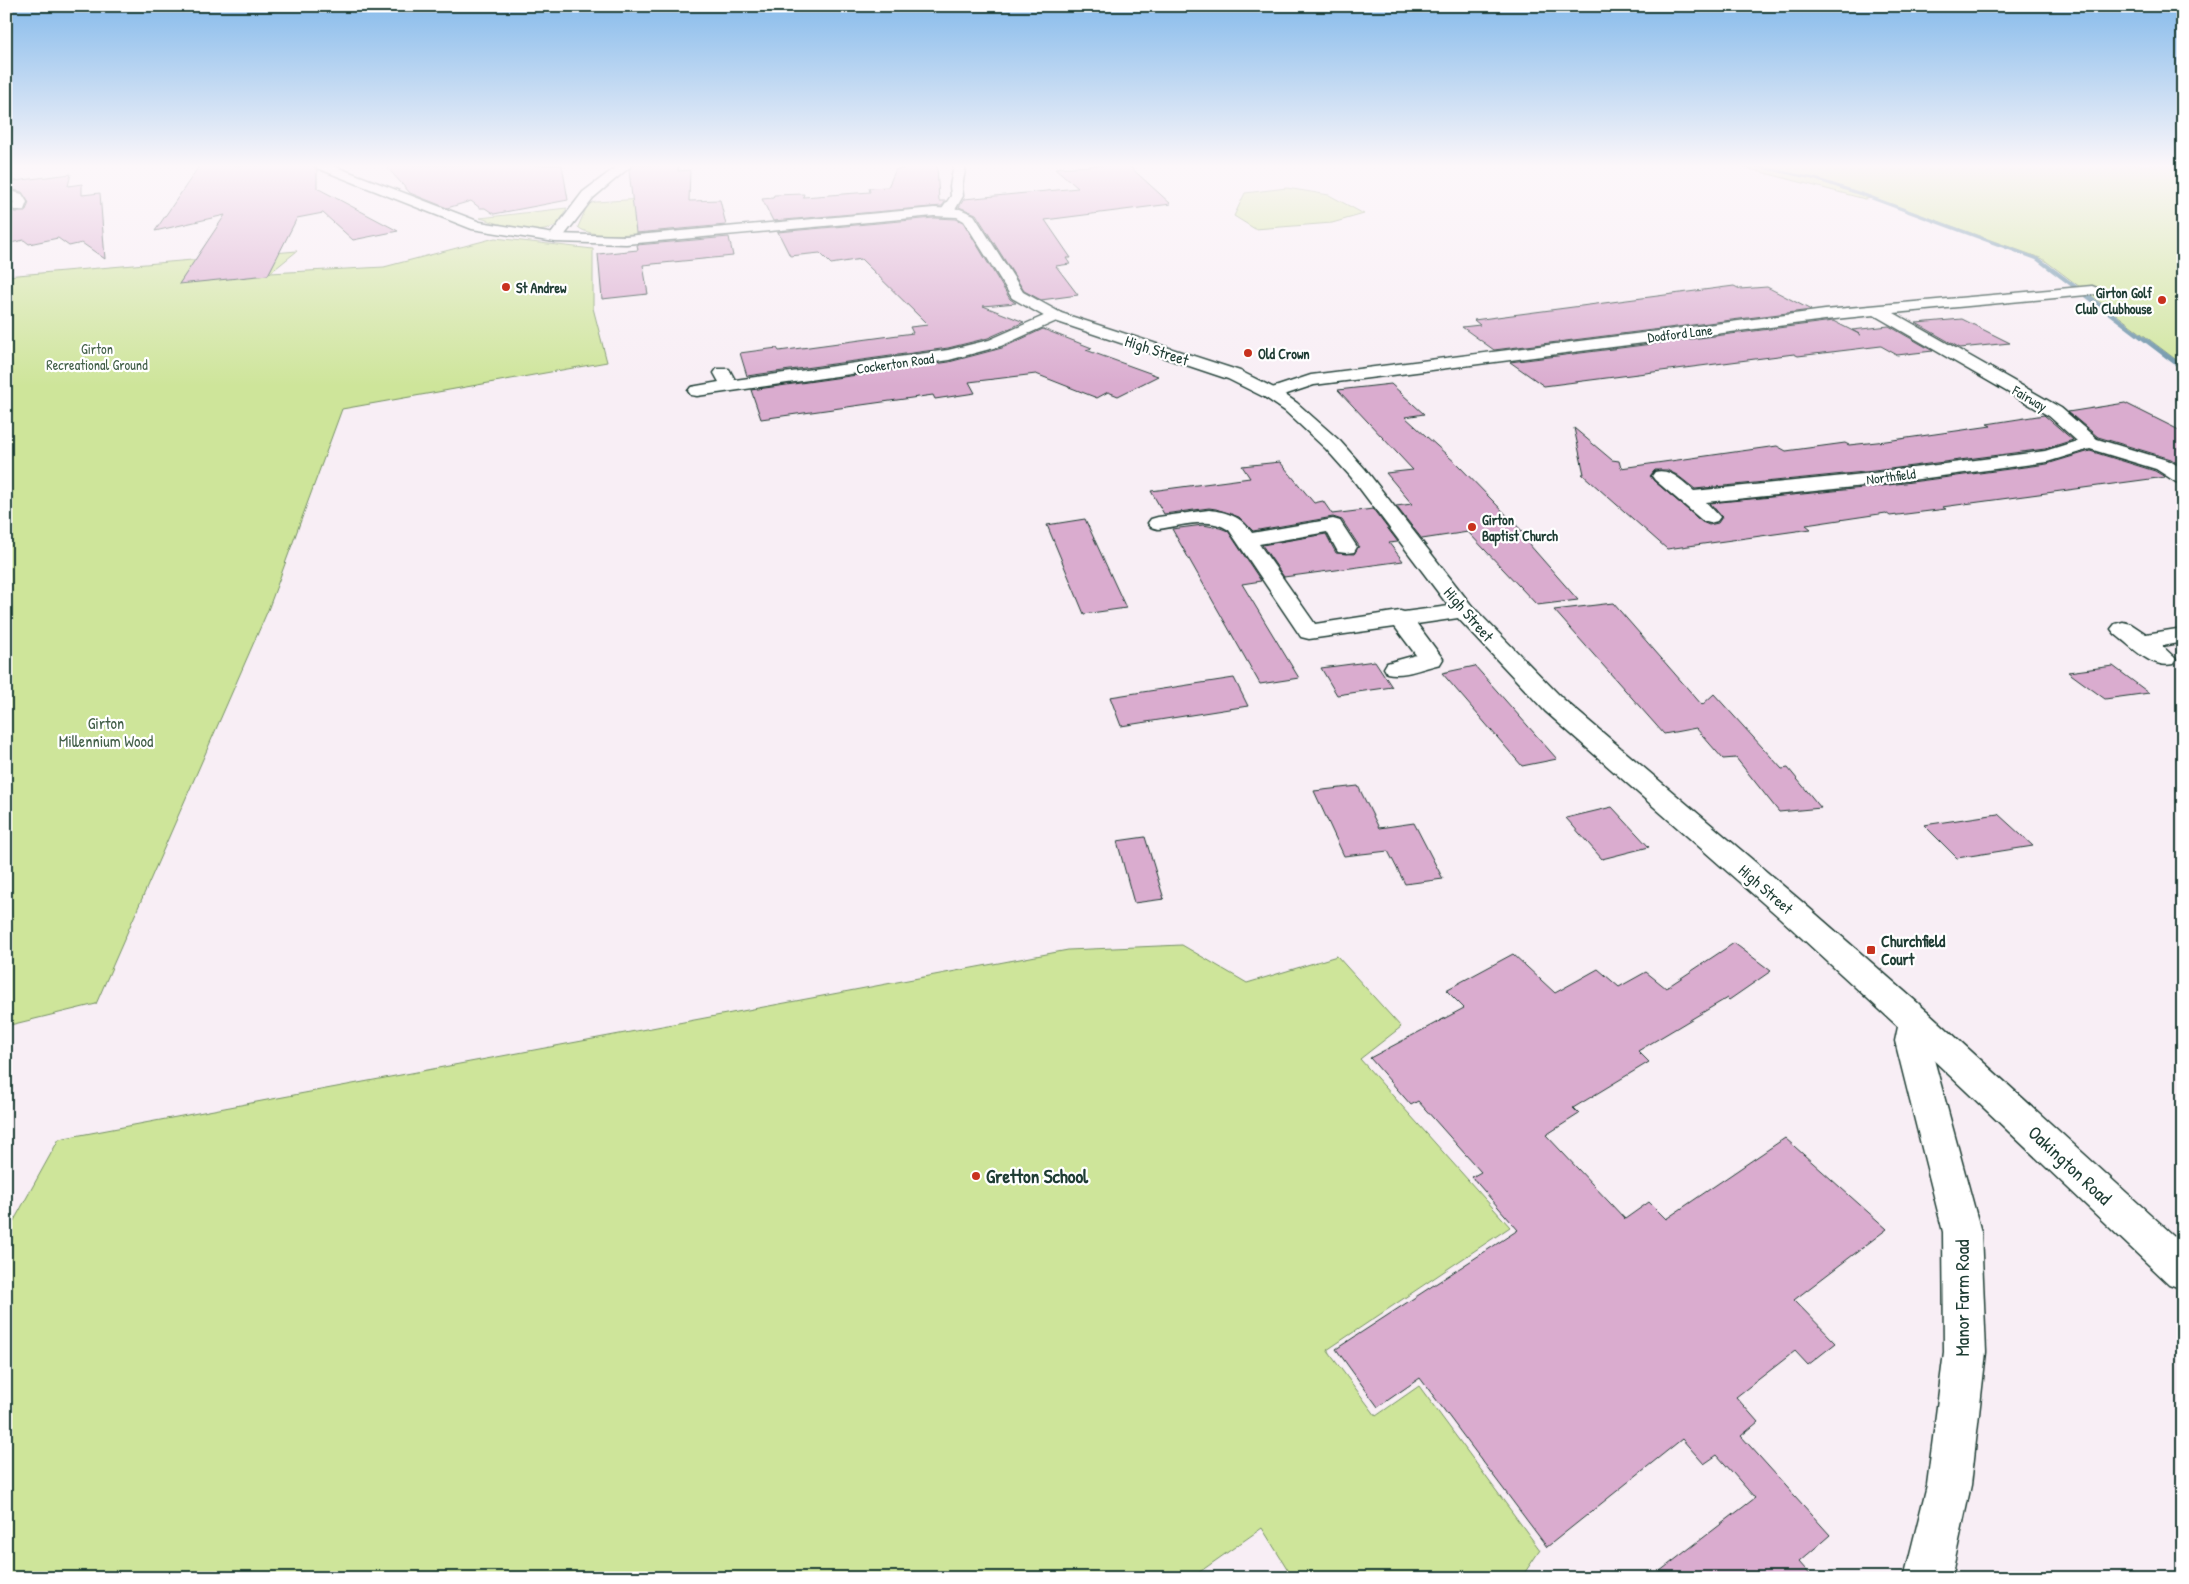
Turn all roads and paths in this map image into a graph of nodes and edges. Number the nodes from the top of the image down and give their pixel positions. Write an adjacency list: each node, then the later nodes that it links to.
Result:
1 (588, 239): 2 (street)
2 (638, 239)
3 (983, 239): 6 (street, High Street)
4 (2092, 291): 5 (street, Dodford Lane)
5 (1878, 311): 8 (street, Dodford Lane); 9 (street, Fairway)
6 (1055, 316): 7 (street, Cockerton Road); 8 (street, High Street)
7 (697, 391)
8 (1272, 394): 17 (street, High Street)
9 (2090, 443): 11 (street, Fairway); 12 (street, Northfield)
10 (1662, 476): 12 (street)
11 (2183, 478)
12 (1690, 498): 13 (street)
13 (1710, 517)
14 (1158, 523): 15 (street)
15 (1245, 540): 16 (street); 18 (street)
16 (1346, 547)
17 (1464, 611): 18 (street); 24 (street, High Street)
18 (1400, 618): 23 (street)
19 (2123, 629): 21 (street)
20 (2183, 635): 21 (street)
21 (2143, 642): 22 (street)
22 (2164, 658)
23 (1396, 668)
24 (1916, 1022): 25 (street, High Street); 27 (street, Manor Farm Road)
25 (1957, 1060): 26 (street, Oakington Road)
26 (2183, 1270)
27 (1927, 1578)

